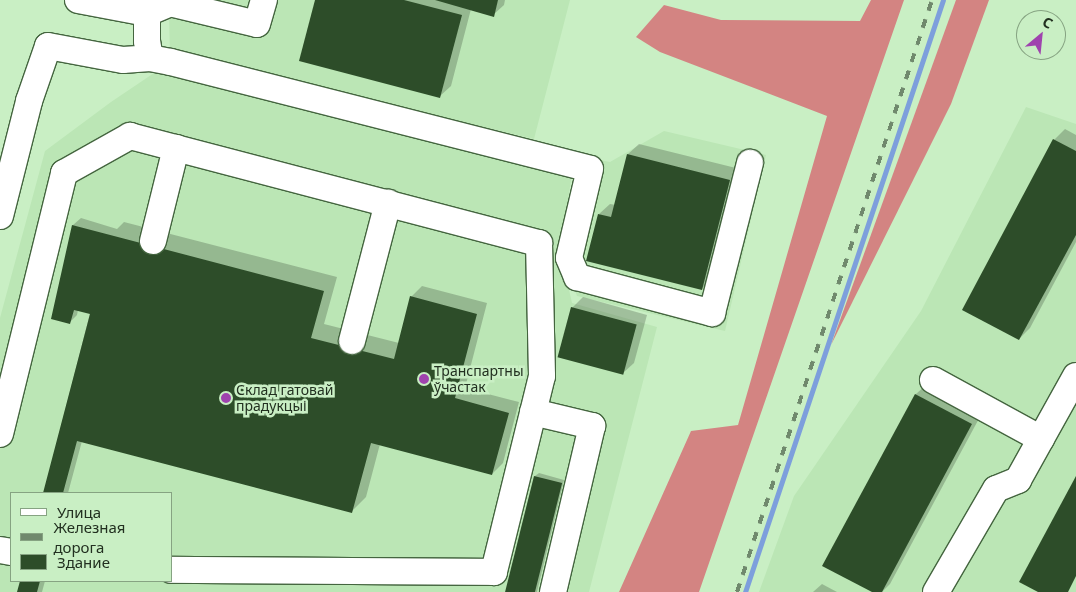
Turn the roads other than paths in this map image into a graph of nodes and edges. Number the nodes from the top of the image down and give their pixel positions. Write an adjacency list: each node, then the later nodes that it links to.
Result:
1 (78, 0): 3 (lane)
2 (264, 0): 3 (lane)
3 (147, 13): 4 (lane)
4 (150, 58): 6 (lane); 8 (lane)
5 (176, 148): 7 (lane); 9 (lane); 14 (lane)
6 (750, 163)
7 (388, 203): 10 (lane); 13 (lane)
8 (0, 216)
9 (153, 241)
10 (352, 341)
11 (1076, 376): 15 (lane)
12 (933, 380): 15 (lane)
13 (533, 412): 17 (lane); 18 (lane)
14 (0, 434)
15 (1041, 439): 19 (lane)
16 (172, 570): 17 (lane)
17 (323, 581)
18 (553, 592)
19 (936, 592)

